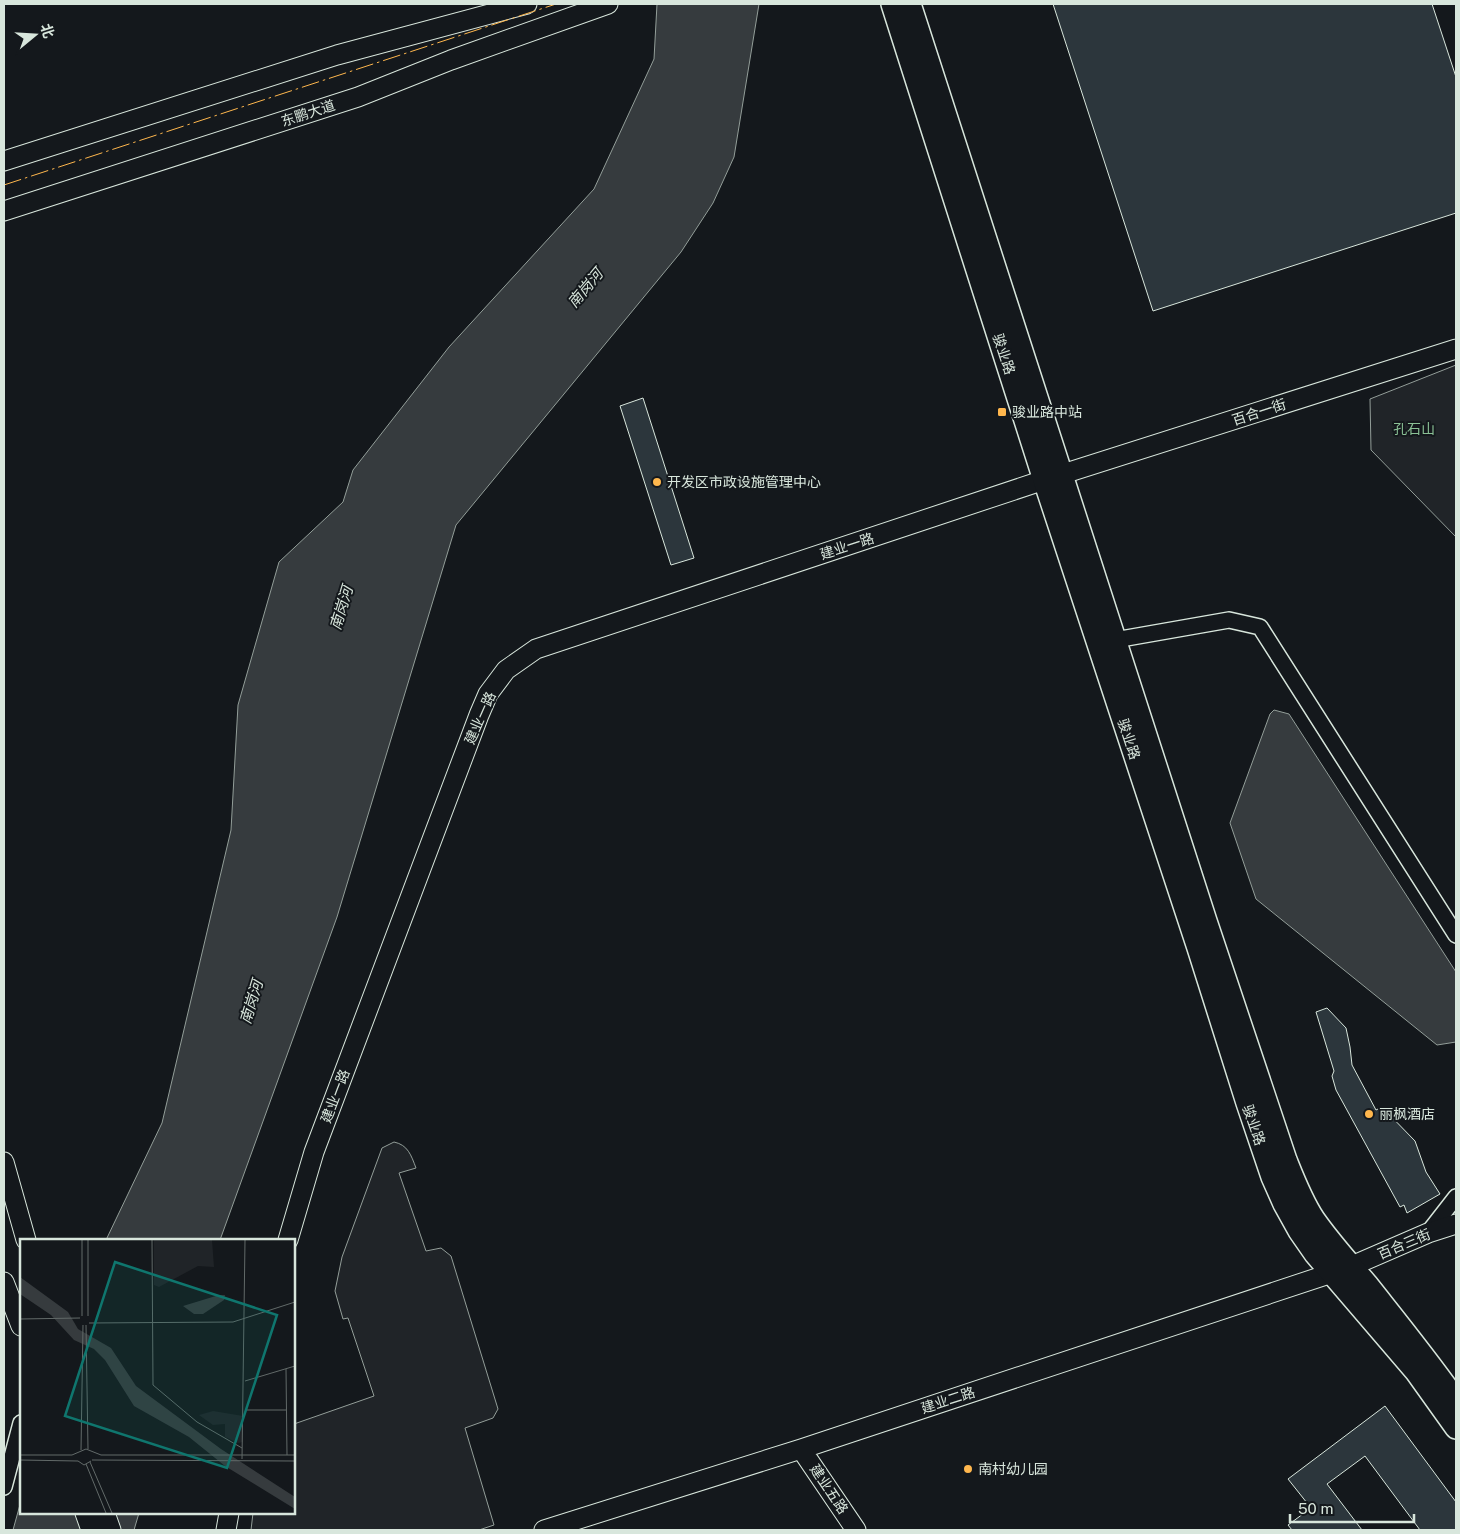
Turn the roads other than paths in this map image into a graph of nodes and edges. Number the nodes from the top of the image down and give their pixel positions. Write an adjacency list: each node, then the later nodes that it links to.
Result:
1 (527, 4): 5 (street)
2 (608, 4): 6 (street, 东鹏大道)
3 (892, 4): 8 (main road, 骏业路)
4 (910, 4): 8 (main road, 骏业路)
5 (4, 161)
6 (4, 211)
7 (1456, 349): 8 (street, 百合一街)
8 (1053, 477): 9 (main road, 骏业路); 16 (street, 建业一路); 18 (main road, 骏业路)
9 (1115, 640): 10 (street); 17 (main road, 骏业路)
10 (1456, 935)
11 (4, 1162): 15 (street)
12 (1456, 1198): 14 (street)
13 (1456, 1224): 14 (street, 百合三街)
14 (1428, 1233): 17 (street, 百合三街)
15 (26, 1239)
16 (288, 1239)
17 (1352, 1266): 18 (street, 建业二路); 21 (main road, 骏业路)
18 (1332, 1273): 23 (main road, 骏业路); 24 (street, 建业二路)
19 (4, 1282): 20 (street)
20 (20, 1323)
21 (1456, 1400)
22 (20, 1427): 25 (street)
23 (1456, 1428)
24 (802, 1449): 32 (street, 建业二路); 33 (street, 建业五路)
25 (4, 1487)
26 (85, 1514): 29 (street)
27 (105, 1514): 30 (street)
28 (229, 1514): 31 (street)
29 (90, 1530)
30 (111, 1530)
31 (226, 1530)
32 (549, 1530)
33 (856, 1530)

